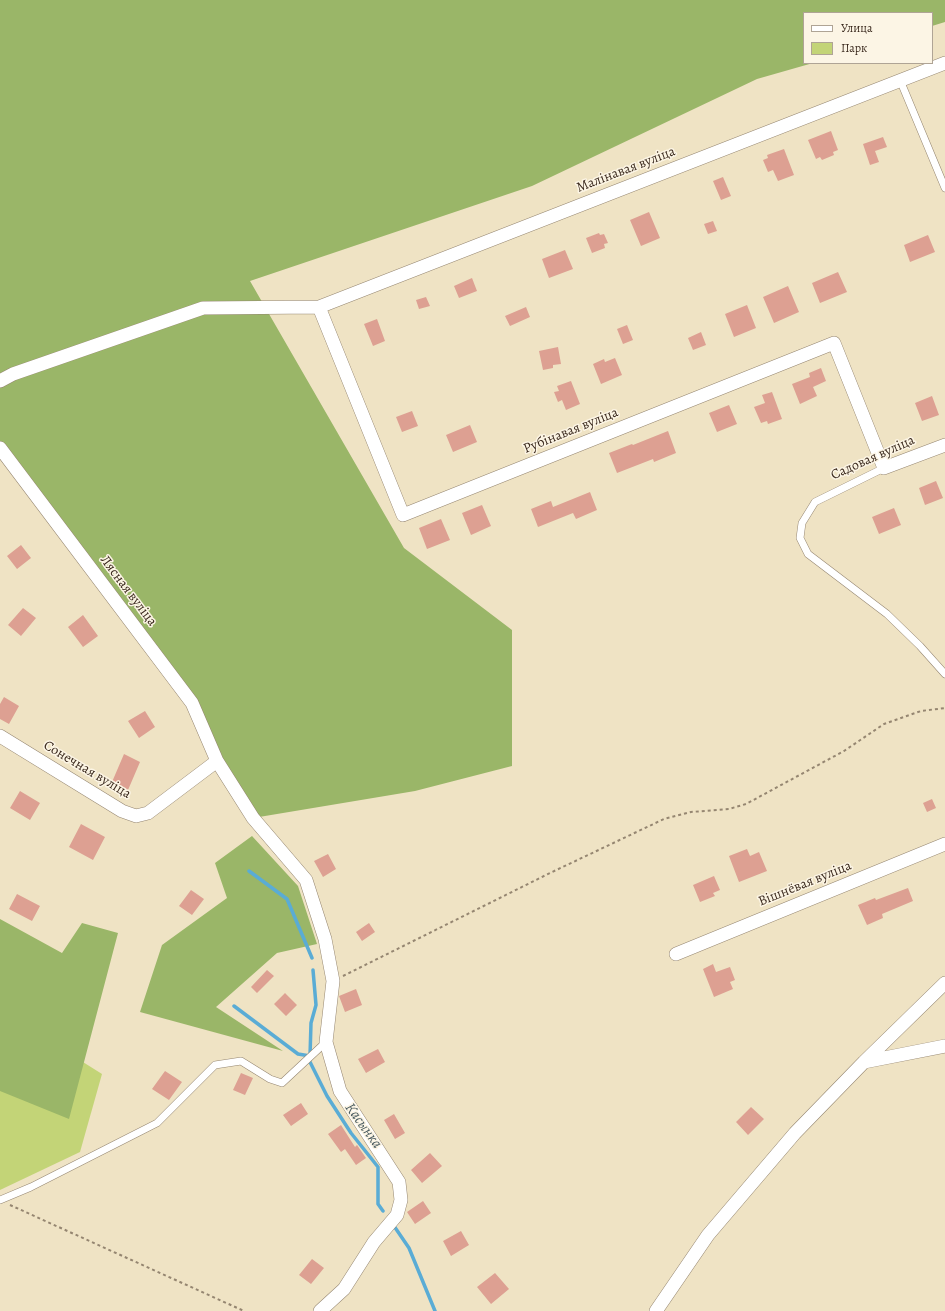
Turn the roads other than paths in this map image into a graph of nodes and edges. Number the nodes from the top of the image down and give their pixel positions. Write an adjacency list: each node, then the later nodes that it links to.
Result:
1 (945, 63): 2 (street, Малінавая вуліца)
2 (900, 80): 3 (lane); 4 (street, Малінавая вуліца)
3 (945, 188)
4 (319, 307): 5 (street); 8 (street, Рубінавая вуліца)
5 (0, 382)
6 (945, 444): 8 (street, Садовая вуліца)
7 (0, 448): 11 (street, Лясная вуліца)
8 (884, 468): 9 (lane, Садовая вуліца)
9 (945, 674)
10 (0, 736): 11 (street, Сонечная вуліца)
11 (217, 761): 15 (street, Лясная вуліца)
12 (945, 844): 13 (street, Вішнёвая вуліца)
13 (676, 954)
14 (945, 983): 17 (street)
15 (326, 1042): 18 (lane); 19 (street)
16 (945, 1046): 17 (street)
17 (864, 1062): 20 (street)
18 (0, 1200)
19 (320, 1311)
20 (656, 1311)

